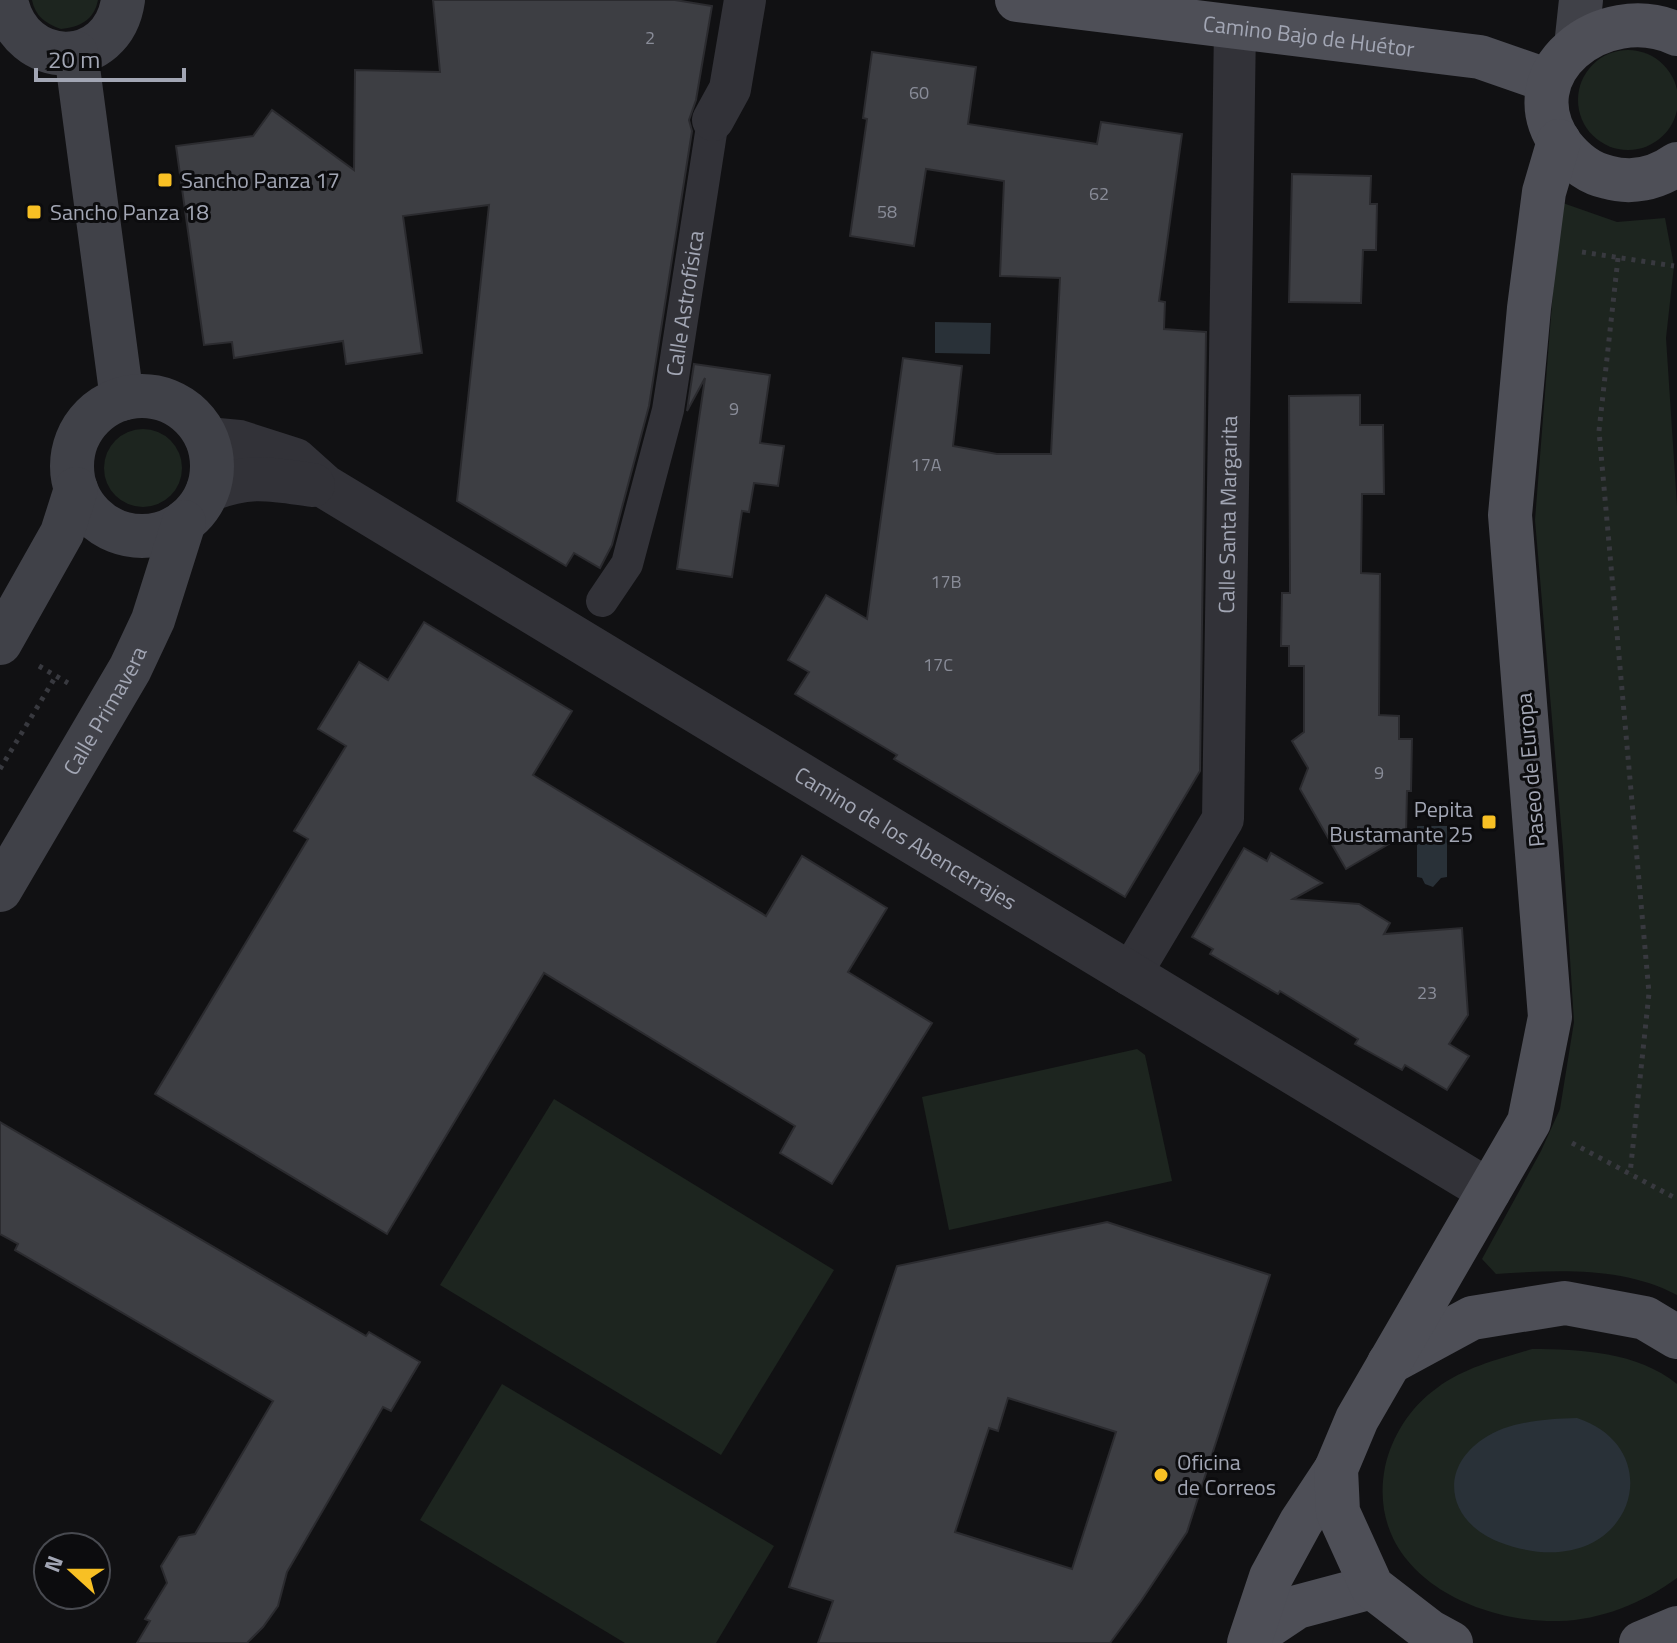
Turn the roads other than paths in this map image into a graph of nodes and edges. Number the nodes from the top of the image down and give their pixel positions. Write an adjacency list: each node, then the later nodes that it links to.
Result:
1 (6, 0): 5 (main road); 9 (main road)
2 (123, 0): 9 (main road)
3 (745, 0): 11 (street, Calle Astrofísica)
4 (1017, 0): 7 (main road, Camino Bajo de Huétor)
5 (0, 1)
6 (1579, 18): 8 (main road); 10 (main road)
7 (1235, 27): 10 (main road, Camino Bajo de Huétor); 22 (street, Calle Santa Margarita)
8 (1677, 34)
9 (76, 53): 14 (main road)
10 (1549, 81): 12 (main road)
11 (713, 120): 19 (street, Calle Astrofísica)
12 (1559, 141): 13 (main road); 23 (main road, Paseo de Europa)
13 (1677, 164)
14 (122, 399): 15 (main road); 17 (main road)
15 (207, 439): 16 (street, Camino de los Abencerrajes); 18 (main road)
16 (324, 486): 18 (street, Camino de los Abencerrajes); 22 (street, Camino de los Abencerrajes)
17 (76, 489): 18 (main road); 20 (main road)
18 (196, 506): 21 (main road, Calle Primavera)
19 (602, 601)
20 (18, 653)
21 (0, 890)
22 (1130, 975): 23 (street, Camino de los Abencerrajes)
23 (1489, 1191): 25 (main road, Paseo de Europa)
24 (1677, 1337): 25 (main road)
25 (1389, 1363): 26 (main road, Paseo de Europa)
26 (1336, 1469): 27 (main road); 30 (main road)
27 (1372, 1587): 29 (main road); 30 (main road)
28 (1677, 1628): 31 (main road)
29 (1434, 1639)
30 (1251, 1640)
31 (1641, 1643)

